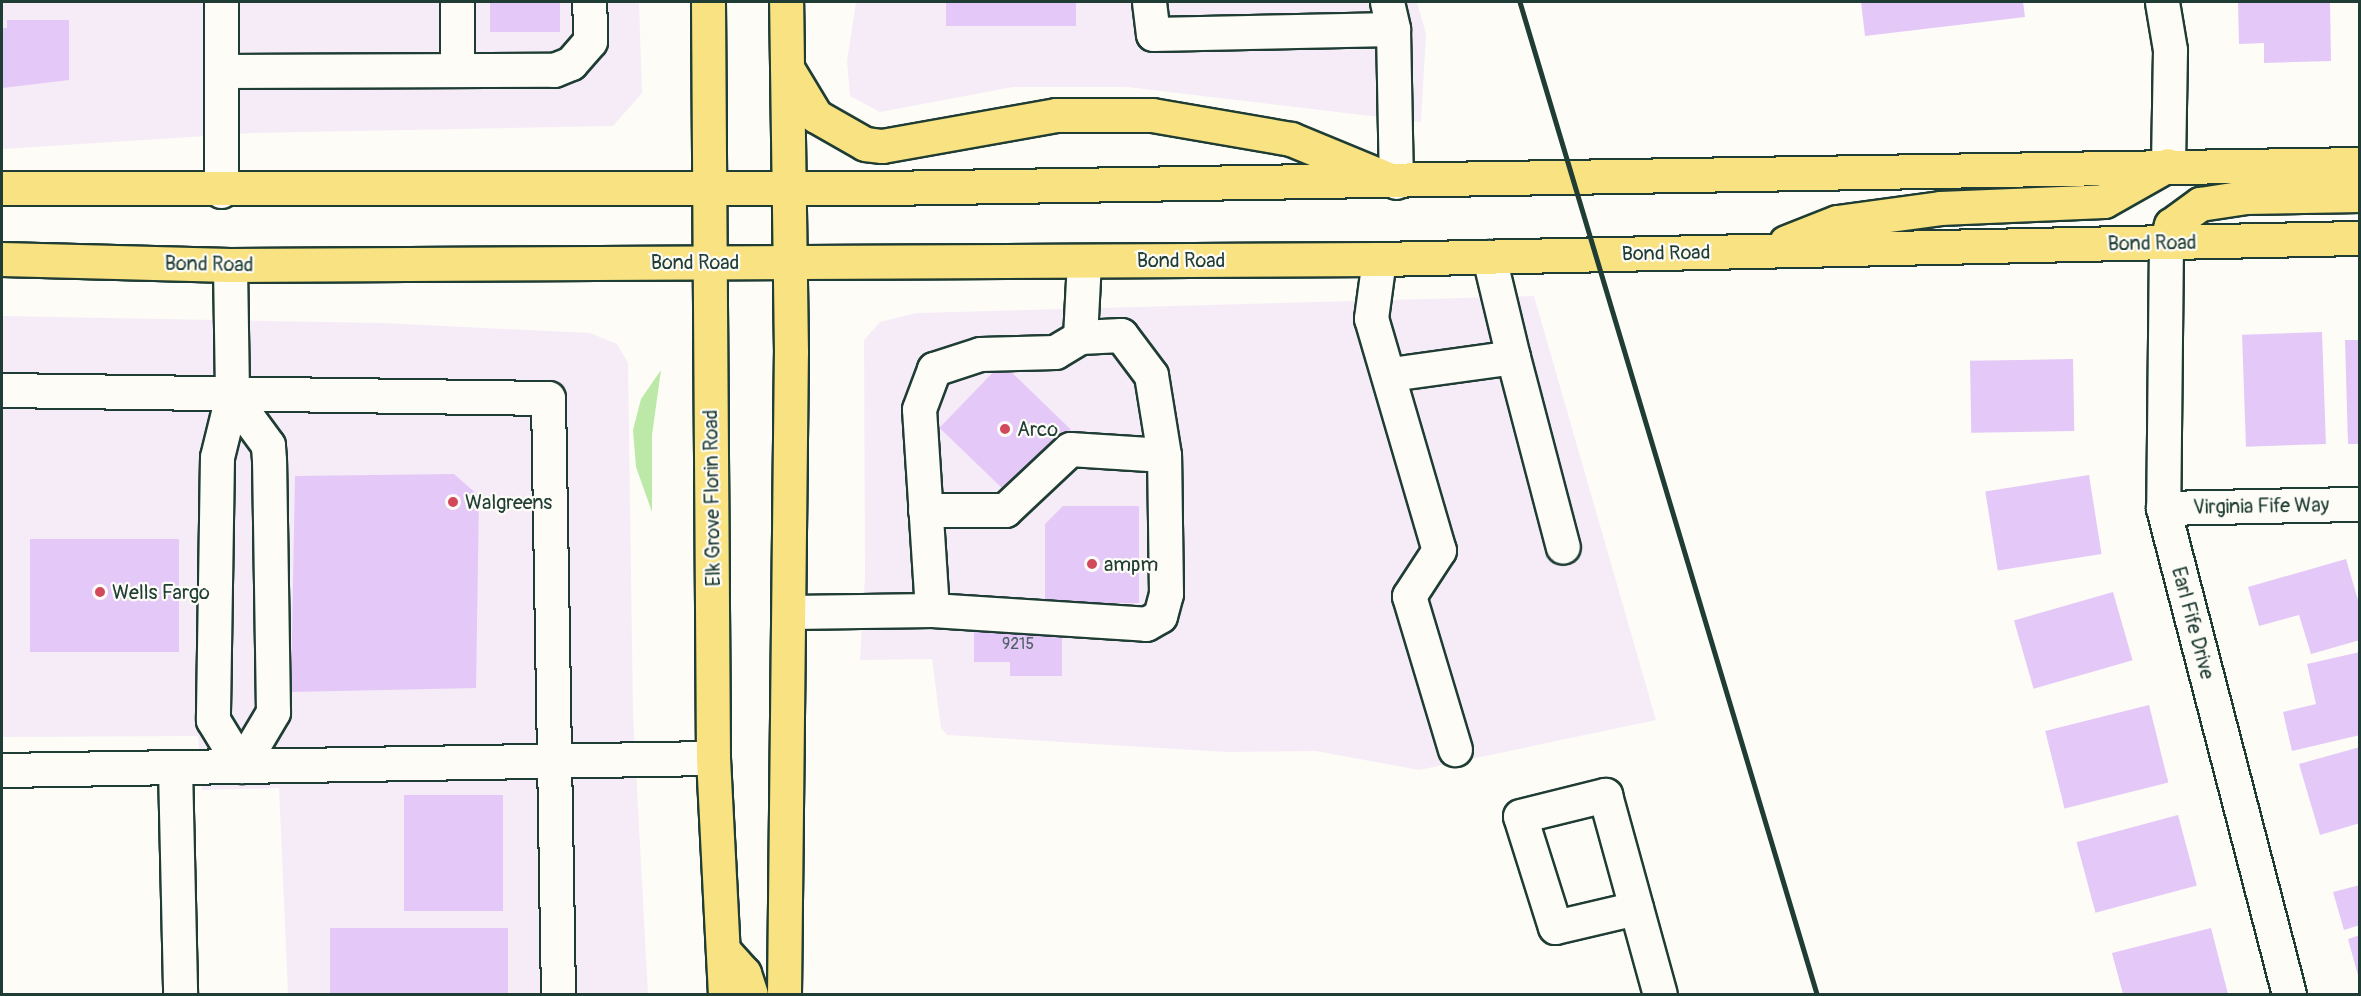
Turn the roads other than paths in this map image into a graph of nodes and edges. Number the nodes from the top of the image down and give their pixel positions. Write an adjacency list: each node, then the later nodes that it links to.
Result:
1 (221, 2): 11 (street)
2 (458, 2): 10 (street)
3 (589, 2): 10 (street)
4 (708, 2): 16 (main road, Elk Grove Florin Road)
5 (786, 2): 9 (main road)
6 (1149, 2): 8 (street)
7 (2162, 2): 13 (street)
8 (1390, 15): 14 (street)
9 (786, 68): 14 (main road); 17 (main road)
10 (457, 70): 11 (street)
11 (221, 71): 18 (street)
12 (2360, 164): 13 (main road)
13 (2168, 165): 14 (main road); 22 (main road)
14 (1396, 182): 17 (main road)
15 (2, 188): 18 (main road)
16 (708, 189): 17 (main road); 18 (main road); 26 (main road, Elk Grove Florin Road)
17 (786, 189): 28 (main road)
18 (221, 191)
19 (2360, 195): 21 (main road)
20 (2360, 238): 21 (main road, Bond Road)
21 (2166, 242): 22 (main road, Bond Road); 37 (street, Earl Fife Drive)
22 (1762, 251): 23 (main road, Bond Road)
23 (1490, 257): 25 (main road, Bond Road); 31 (street)
24 (2, 259): 29 (main road, Bond Road)
25 (1378, 259): 27 (main road, Bond Road); 32 (street)
26 (709, 261): 28 (main road, Bond Road); 29 (main road, Bond Road); 43 (main road, Elk Grove Florin Road)
27 (1084, 261): 28 (main road, Bond Road); 30 (street)
28 (787, 262): 41 (main road)
29 (230, 265): 34 (street)
30 (1080, 337): 35 (street); 38 (street)
31 (1513, 357): 32 (street); 39 (street)
32 (1391, 374): 42 (street)
33 (2, 390): 34 (street)
34 (232, 396): 44 (street); 45 (street); 45 (street)
35 (1164, 455): 38 (street); 40 (street)
36 (2360, 504): 37 (street, Virginia Fife Way)
37 (2163, 508): 56 (street, Earl Fife Drive)
38 (925, 510): 40 (street)
39 (1563, 547)
40 (932, 610): 41 (street)
41 (790, 612): 54 (main road)
42 (1455, 749)
43 (713, 758): 44 (street); 49 (main road, Elk Grove Florin Road)
44 (555, 761): 45 (street); 51 (street)
45 (242, 766): 46 (street)
46 (175, 768): 47 (street); 50 (street)
47 (2, 770)
48 (1636, 908): 48 (street); 55 (street)
49 (722, 950): 52 (main road, Elk Grove Florin Road); 53 (main road)
50 (180, 994)
51 (558, 994)
52 (726, 994)
53 (751, 994)
54 (784, 994)
55 (1660, 994)
56 (2289, 994)

